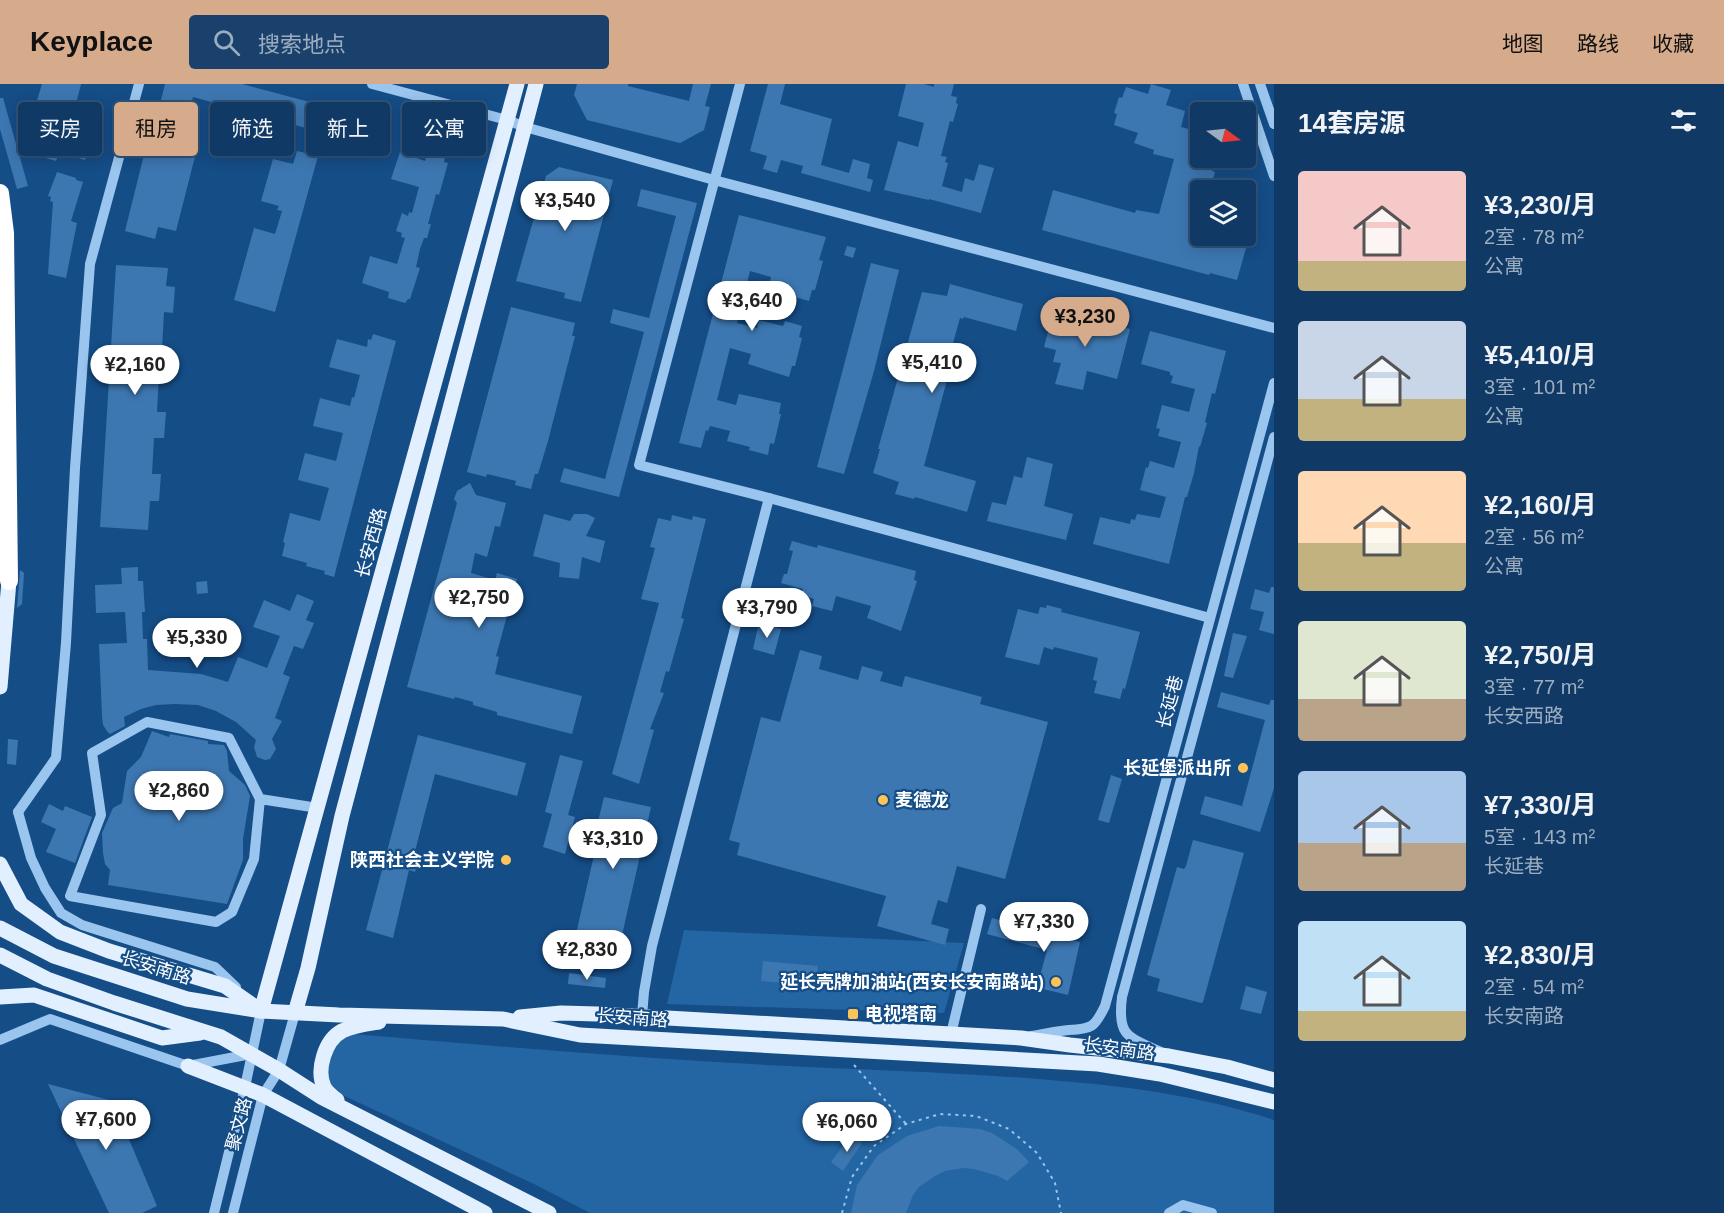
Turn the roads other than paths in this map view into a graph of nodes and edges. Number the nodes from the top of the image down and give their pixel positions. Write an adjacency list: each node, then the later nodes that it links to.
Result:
1 (139, 84): 30 (street)
2 (372, 84): 8 (street)
3 (517, 84): 8 (main road, 长安西路)
4 (536, 84): 10 (main road)
5 (740, 84): 12 (street)
6 (1243, 84): 11 (street)
7 (1260, 84): 9 (street)
8 (507, 120): 10 (street); 24 (main road, 长安西路)
9 (1274, 124)
10 (525, 127): 12 (street); 31 (main road)
11 (1274, 176)
12 (714, 180): 16 (street); 19 (street)
13 (0, 193): 15 (highway)
14 (0, 257): 15 (highway)
15 (5, 297): 20 (highway)
16 (1274, 328)
17 (1274, 383): 21 (street, 长延巷)
18 (1274, 437): 40 (street, 长延巷)
19 (769, 498): 21 (street); 32 (street)
20 (9, 581): 22 (main road)
21 (1210, 618): 37 (street, 长延巷)
22 (0, 687)
23 (260, 799): 23 (street); 24 (street)
24 (318, 808): 30 (main road, 长安西路)
25 (0, 864): 30 (main road)
26 (981, 909): 36 (street)
27 (0, 928): 30 (main road, 长安南路)
28 (0, 954): 35 (main road)
29 (0, 997): 35 (main road)
30 (261, 1011): 31 (main road, 长安南路); 39 (street, 聚文路)
31 (295, 1013): 33 (main road, 长安南路); 42 (street, 聚文路)
32 (642, 1016): 34 (main road); 36 (main road)
33 (402, 1017): 34 (main road, 长安南路); 47 (main road)
34 (503, 1019): 46 (main road, 长安南路)
35 (206, 1032): 39 (main road)
36 (951, 1034): 37 (main road)
37 (1021, 1038): 40 (main road)
38 (0, 1040): 41 (street)
39 (251, 1054): 41 (street); 42 (main road); 44 (street, 聚文路)
40 (1169, 1056): 43 (main road)
41 (188, 1066): 44 (main road)
42 (279, 1070): 45 (street, 聚文路); 47 (main road)
43 (1274, 1080)
44 (245, 1087): 45 (main road); 49 (street, 聚文路)
45 (263, 1095): 50 (street, 聚文路); 51 (main road)
46 (1274, 1102)
47 (355, 1114): 48 (main road)
48 (508, 1192): 52 (main road); 53 (main road)
49 (214, 1213)
50 (232, 1213)
51 (485, 1213)
52 (524, 1213)
53 (549, 1213)
54 (1169, 1213): 55 (street)
55 (1212, 1213)

